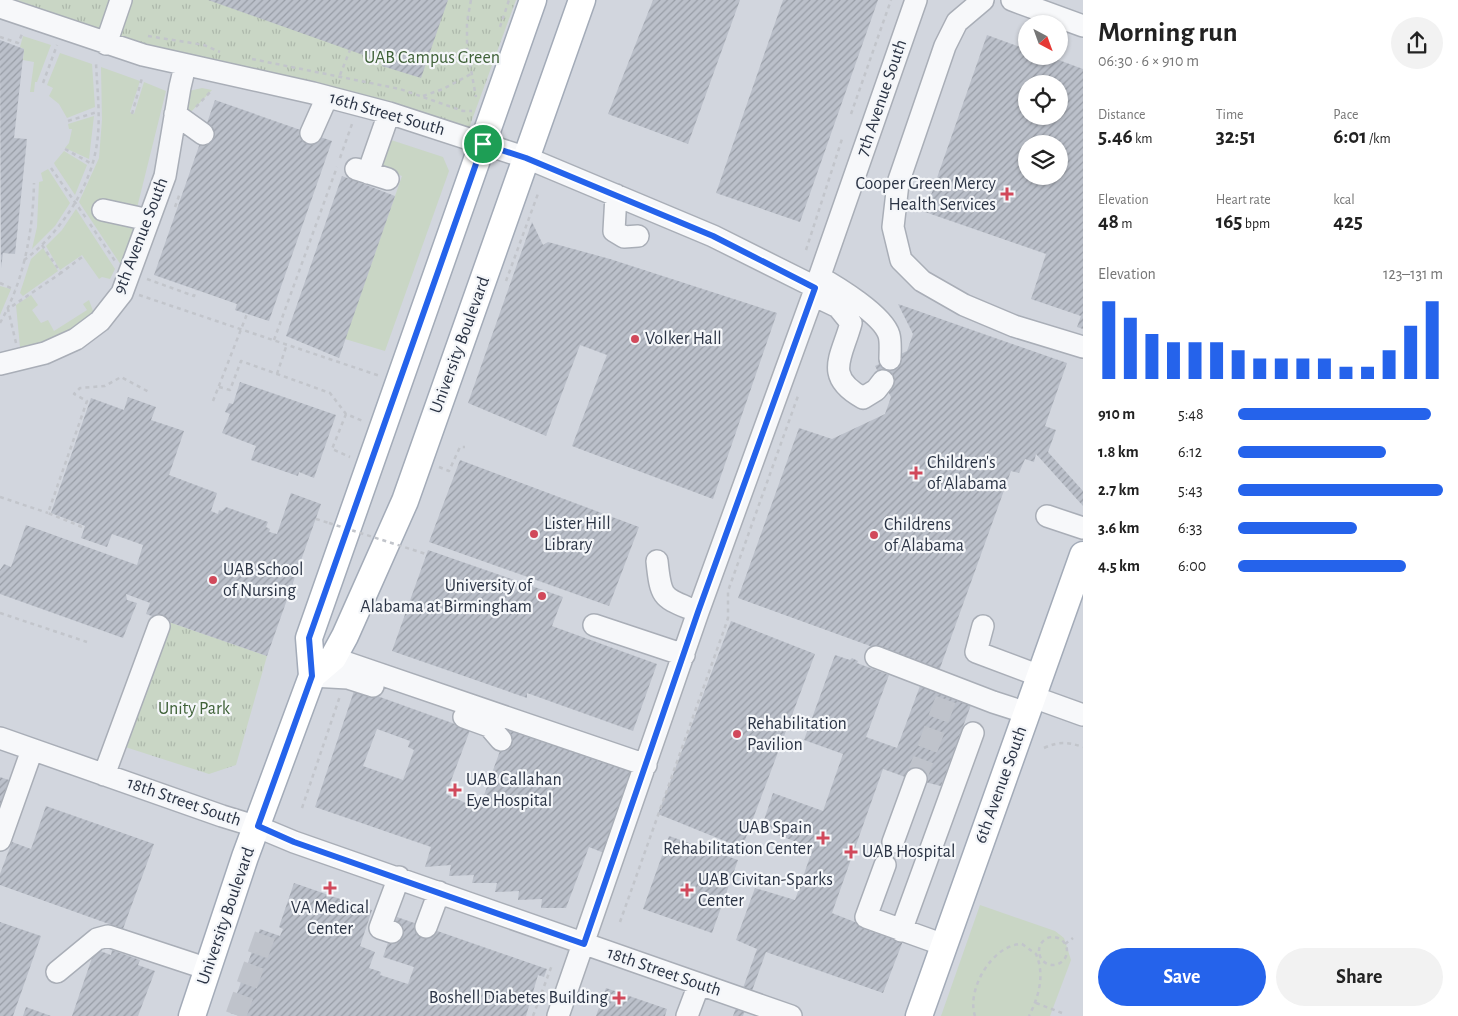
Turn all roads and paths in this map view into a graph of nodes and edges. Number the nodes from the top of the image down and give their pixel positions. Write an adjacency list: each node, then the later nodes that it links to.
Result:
1 (121, 0): 16 (street)
2 (471, 0): 20 (path)
3 (533, 0): 38 (main road, University Boulevard)
4 (582, 0): 40 (main road, University Boulevard)
5 (892, 0): 32 (path)
6 (916, 0): 58 (street, 7th Avenue South)
7 (983, 0): 69 (street)
8 (1026, 2): 10 (street)
9 (0, 7): 16 (street, 16th Street South)
10 (1083, 26)
11 (22, 32): 13 (path)
12 (142, 35): 17 (path)
13 (0, 36)
14 (57, 44): 23 (path)
15 (350, 50): 21 (path)
16 (101, 53): 19 (street, 16th Street South); 28 (path)
17 (226, 54)
18 (242, 58): 21 (path)
19 (185, 66): 24 (street, 16th Street South); 31 (street, 9th Avenue South)
20 (471, 74): 25 (path); 26 (path)
21 (340, 75): 25 (path)
22 (142, 78): 30 (path)
23 (42, 83)
24 (327, 96): 29 (street, 16th Street South); 35 (street)
25 (422, 96): 27 (path)
26 (476, 103)
27 (476, 111)
28 (98, 112): 33 (path); 41 (path)
29 (389, 113): 38 (street, 16th Street South); 43 (street)
30 (132, 114)
31 (175, 114): 36 (street); 48 (street, 9th Avenue South)
32 (851, 114)
33 (68, 121)
34 (352, 124): 66 (path)
35 (311, 133)
36 (204, 134)
37 (844, 136): 51 (path)
38 (483, 144): 40 (street, 16th Street South); 102 (main road, University Boulevard)
39 (65, 149): 41 (path)
40 (526, 158): 45 (street, 16th Street South); 101 (main road, University Boulevard)
41 (92, 164): 46 (path)
42 (50, 168): 46 (path)
43 (371, 174)
44 (34, 183): 53 (path)
45 (616, 195): 49 (street); 58 (street, 16th Street South)
46 (75, 203): 47 (path); 50 (path)
47 (93, 218): 48 (street); 54 (path)
48 (149, 220): 71 (street, 9th Avenue South)
49 (614, 223)
50 (42, 245): 53 (path); 55 (path)
51 (806, 250)
52 (82, 257): 55 (path)
53 (24, 260): 59 (path)
54 (119, 267)
55 (61, 273): 62 (path)
56 (141, 277): 60 (path)
57 (0, 283): 59 (path)
58 (816, 287): 70 (street); 74 (street); 93 (street, 7th Avenue South)
59 (15, 290): 62 (path)
60 (196, 290)
61 (136, 292): 65 (path)
62 (8, 309): 64 (path); 68 (path)
63 (246, 314): 65 (path)
64 (0, 324)
65 (241, 329): 66 (path); 75 (path)
66 (274, 340): 67 (path)
67 (288, 344): 72 (path); 73 (path)
68 (17, 347)
69 (1083, 347)
70 (890, 359)
71 (0, 364)
72 (277, 374): 75 (path); 79 (path)
73 (380, 376)
74 (883, 381)
75 (219, 386): 78 (path)
76 (800, 388): 122 (path)
77 (149, 392): 85 (path)
78 (213, 401)
79 (346, 414): 80 (path); 82 (path)
80 (364, 421)
81 (465, 448): 83 (path)
82 (351, 457)
83 (439, 467)
84 (0, 497): 85 (path)
85 (48, 513): 88 (path)
86 (1047, 516): 89 (street)
87 (316, 519): 90 (path, bridge)
88 (82, 527)
89 (1083, 528)
90 (426, 554)
91 (1083, 555): 104 (main road, 6th Avenue South)
92 (657, 561): 93 (street)
93 (698, 612): 99 (street, 7th Avenue South)
94 (0, 613): 98 (path)
95 (594, 625): 99 (street)
96 (159, 626): 113 (street)
97 (983, 626): 104 (street)
98 (87, 642)
99 (684, 655): 112 (street, 7th Avenue South)
100 (876, 657): 104 (street)
101 (333, 658): 102 (main road, University Boulevard); 112 (street)
102 (312, 676): 108 (street); 116 (main road, University Boulevard)
103 (343, 687): 115 (path)
104 (1033, 696): 105 (street); 129 (main road, 6th Avenue South)
105 (1083, 715)
106 (973, 733): 124 (street)
107 (0, 738): 111 (street, 18th Street South)
108 (501, 740)
109 (1083, 747): 110 (path)
110 (1044, 748)
111 (32, 750): 113 (street, 18th Street South); 117 (street)
112 (646, 765): 127 (street, 7th Avenue South)
113 (104, 775): 116 (street, 18th Street South)
114 (916, 779): 118 (street)
115 (302, 808)
116 (258, 826): 120 (street, 18th Street South); 132 (main road, University Boulevard)
117 (0, 840)
118 (893, 842)
119 (885, 865): 124 (street)
120 (399, 877): 121 (street, 18th Street South); 125 (street)
121 (439, 892): 123 (street); 127 (street, 18th Street South)
122 (620, 922)
123 (426, 927)
124 (902, 931): 129 (street)
125 (392, 932)
126 (1073, 938): 128 (path)
127 (584, 944): 134 (street, 18th Street South); 139 (street, 7th Avenue South)
128 (1065, 944): 130 (path); 130 (path)
129 (944, 945): 142 (main road, 6th Avenue South)
130 (1039, 958): 135 (path); 143 (path)
131 (552, 965): 138 (path)
132 (208, 968): 133 (street); 137 (main road, University Boulevard)
133 (57, 972)
134 (699, 984): 140 (street); 141 (street, 18th Street South)
135 (1036, 1003): 136 (path); 144 (path)
136 (1062, 1013)
137 (192, 1016)
138 (533, 1016)
139 (558, 1016)
140 (687, 1016)
141 (791, 1016)
142 (920, 1016)
143 (975, 1016)
144 (1029, 1016)

